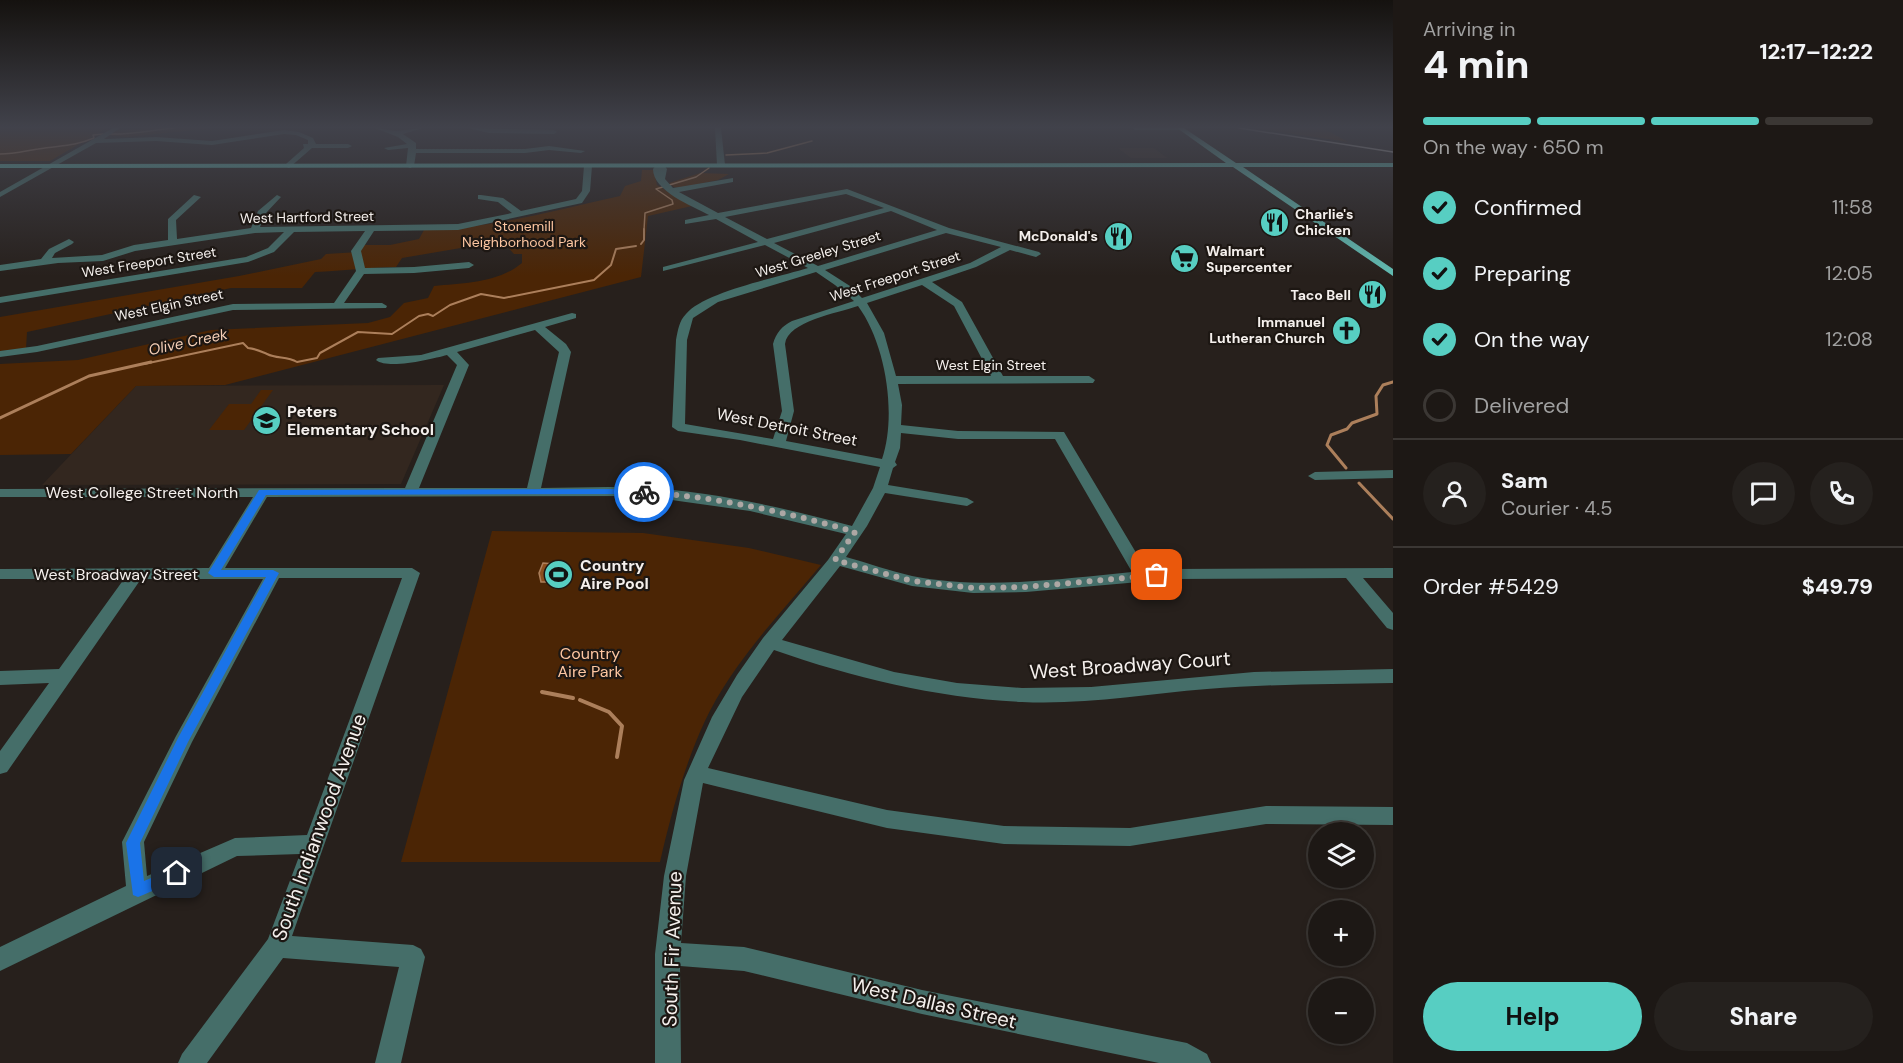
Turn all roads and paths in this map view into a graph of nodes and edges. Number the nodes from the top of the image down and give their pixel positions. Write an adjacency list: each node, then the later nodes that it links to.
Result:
1 (31, 178): 7 (street)
2 (589, 178): 12 (street, West Hartford Street)
3 (660, 178): 6 (street)
4 (1253, 178): 31 (main road)
5 (730, 180): 6 (street)
6 (666, 185): 13 (street, South Fir Avenue)
7 (0, 195)
8 (197, 197): 20 (street)
9 (277, 197): 17 (street)
10 (481, 197): 12 (street)
11 (891, 209): 13 (street); 18 (street); 21 (street)
12 (522, 215): 16 (street, West Hartford Street)
13 (716, 215): 14 (street); 21 (street, South Fir Avenue)
14 (688, 222)
15 (292, 229): 16 (street, West Hartford Street); 17 (street, West Hartford Street); 32 (street, West Freeport Street)
16 (371, 229): 30 (street)
17 (255, 230): 20 (street, West Hartford Street)
18 (945, 230): 22 (street); 29 (street, West Greeley Street)
19 (69, 242): 25 (street)
20 (173, 242): 24 (street, West Hartford Street)
21 (766, 242): 28 (street); 29 (street, South Fir Avenue)
22 (1009, 247): 23 (street); 33 (street, West Freeport Street)
23 (1036, 254)
24 (103, 258): 25 (street, West Hartford Street); 32 (street)
25 (45, 261): 27 (street, West Hartford Street)
26 (469, 265): 30 (street)
27 (0, 268)
28 (666, 269)
29 (816, 269): 35 (street, South Fir Avenue); 46 (street, West Greeley Street)
30 (361, 271): 36 (street)
31 (1393, 273)
32 (96, 276): 34 (street, West Freeport Street)
33 (923, 281): 35 (street, West Freeport Street); 44 (street)
34 (0, 301)
35 (860, 302): 43 (street, South Fir Avenue); 48 (street, West Freeport Street)
36 (336, 306): 37 (street, West Elgin Street); 41 (street, West Elgin Street)
37 (382, 306)
38 (572, 316): 39 (street)
39 (537, 326): 40 (street); 55 (street)
40 (450, 351): 42 (street); 54 (street)
41 (0, 354)
42 (382, 360)
43 (893, 380): 44 (street, West Elgin Street); 47 (street, South Fir Avenue)
44 (999, 380): 45 (street, West Elgin Street)
45 (1089, 380)
46 (678, 427): 48 (street, West Detroit Street)
47 (898, 429): 49 (street, South Fir Avenue); 67 (street)
48 (778, 443): 49 (street, West Detroit Street)
49 (890, 465): 52 (street, South Fir Avenue)
50 (1393, 474): 51 (street)
51 (1315, 476)
52 (882, 488): 57 (street); 58 (street, South Fir Avenue)
53 (263, 492): 54 (street, West College Street North); 56 (street, West College Street North); 60 (street)
54 (410, 492): 55 (street, West College Street North)
55 (533, 492): 58 (street, West College Street North)
56 (0, 493)
57 (967, 502)
58 (855, 532): 59 (street, South Fir Avenue)
59 (835, 560): 67 (street); 69 (street, South Fir Avenue)
60 (214, 573): 61 (street, West Broadway Street); 66 (street, West Broadway Street)
61 (273, 573): 62 (street, West Broadway Street); 77 (street)
62 (412, 573): 76 (street, South Indianwood Avenue)
63 (1350, 573): 64 (street); 67 (street); 68 (street)
64 (1393, 573)
65 (0, 574): 66 (street, West Broadway Street)
66 (136, 574): 70 (street)
67 (1142, 576)
68 (1393, 624)
69 (770, 642): 71 (street, West Broadway Court); 74 (street, South Fir Avenue)
70 (62, 676): 72 (street); 73 (street)
71 (1393, 676)
72 (0, 678)
73 (0, 766)
74 (696, 772): 75 (street); 79 (street, South Fir Avenue)
75 (1393, 816)
76 (312, 844): 77 (street); 78 (street, South Indianwood Avenue)
77 (138, 891): 80 (street)
78 (277, 946): 81 (street, South Indianwood Avenue); 82 (street)
79 (667, 954): 83 (street, South Fir Avenue); 84 (street, West Dallas Street)
80 (0, 959)
81 (191, 1063)
82 (388, 1063)
83 (668, 1063)
84 (1198, 1063)

